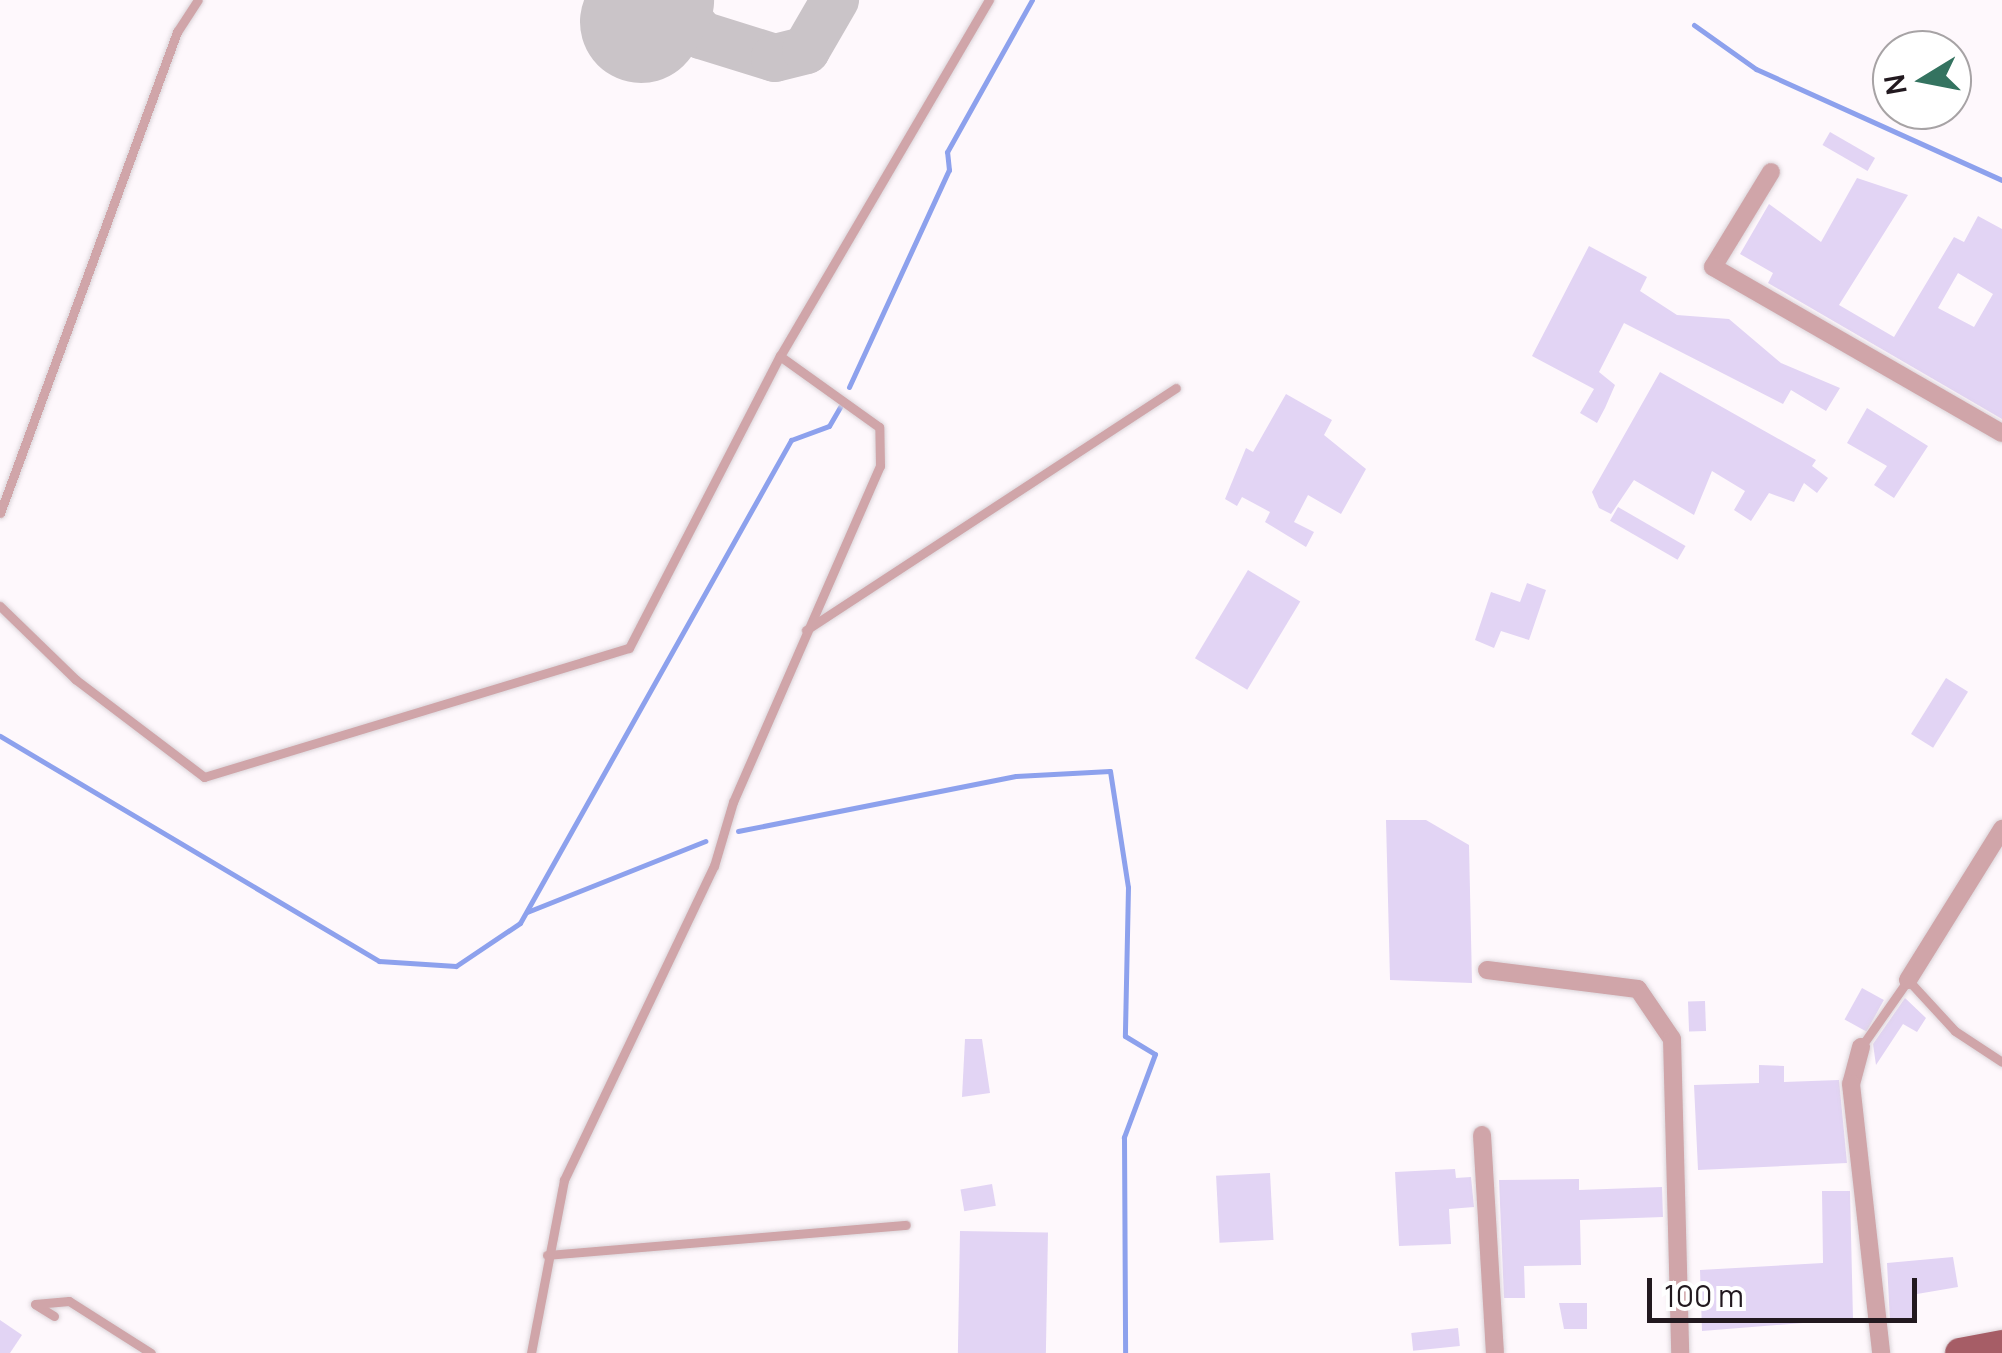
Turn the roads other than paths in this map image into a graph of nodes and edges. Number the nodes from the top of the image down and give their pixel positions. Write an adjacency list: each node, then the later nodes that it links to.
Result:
1 (198, 0): 7 (lane)
2 (988, 0): 4 (lane)
3 (1772, 172): 6 (street)
4 (780, 356): 8 (lane); 9 (lane)
5 (1176, 388): 9 (lane)
6 (2002, 433)
7 (0, 513)
8 (0, 606)
9 (804, 631): 17 (lane)
10 (2002, 829): 12 (street)
11 (1487, 970): 23 (street)
12 (1908, 980): 13 (lane); 14 (lane)
13 (1860, 1046): 24 (street)
14 (2002, 1062)
15 (1482, 1135): 22 (street)
16 (906, 1224): 17 (lane)
17 (547, 1256): 21 (lane)
18 (54, 1316): 20 (lane)
19 (2002, 1345): 25 (main road)
20 (152, 1353)
21 (531, 1353)
22 (1494, 1353)
23 (1680, 1353)
24 (1881, 1353)
25 (1960, 1353)

